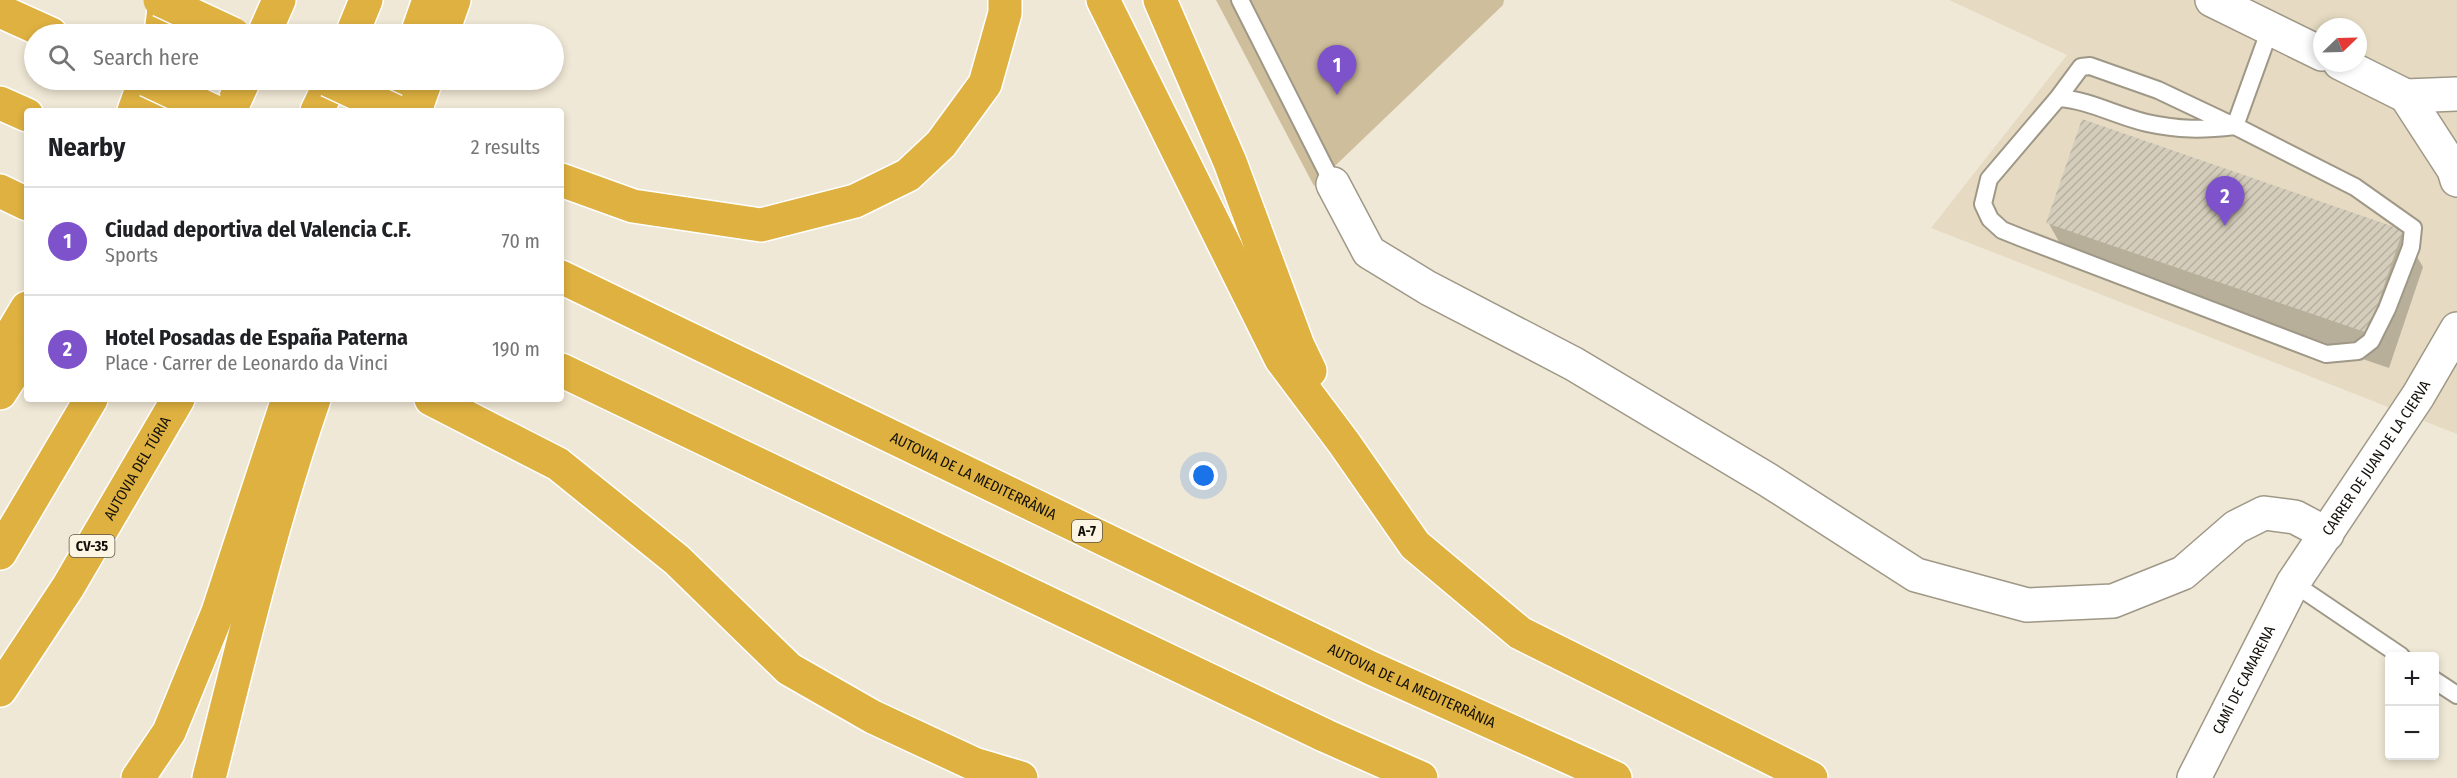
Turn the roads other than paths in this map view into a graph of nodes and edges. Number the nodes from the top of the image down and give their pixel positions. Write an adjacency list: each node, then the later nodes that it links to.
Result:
1 (159, 0): 17 (highway, bridge)
2 (165, 0): 15 (highway)
3 (192, 0): 16 (highway)
4 (279, 0): 18 (highway)
5 (366, 0): 19 (highway)
6 (429, 0): 20 (highway)
7 (454, 0): 21 (highway)
8 (1005, 0): 48 (highway)
9 (1102, 0): 64 (highway)
10 (1160, 0): 64 (highway)
11 (1240, 0): 49 (lane)
12 (2218, 1): 22 (street)
13 (0, 11): 14 (highway)
14 (29, 24)
15 (162, 24)
16 (188, 24)
17 (211, 24)
18 (268, 24)
19 (356, 24)
20 (421, 24)
21 (446, 24)
22 (2270, 29): 23 (street); 46 (lane)
23 (2313, 50)
24 (2358, 72): 34 (street)
25 (142, 90): 37 (highway)
26 (168, 90): 39 (highway, bridge)
27 (169, 90): 38 (highway)
28 (239, 90): 40 (highway)
29 (326, 90): 41 (highway)
30 (351, 90): 42 (highway, bridge)
31 (397, 90): 43 (highway)
32 (422, 90): 44 (highway)
33 (2457, 94): 34 (street)
34 (2406, 96): 47 (street)
35 (2058, 98): 46 (lane); 46 (lane); 46 (lane)
36 (0, 103): 45 (highway)
37 (135, 108)
38 (161, 108)
39 (207, 108)
40 (231, 108)
41 (318, 108)
42 (389, 108)
43 (391, 108)
44 (416, 108)
45 (24, 114)
46 (2235, 126)
47 (2457, 180)
48 (564, 181)
49 (1333, 184): 65 (street)
50 (0, 191): 51 (highway)
51 (24, 203)
52 (564, 278): 76 (highway, AUTOVIA DE LA MEDITERRÀNIA / A-7)
53 (24, 313): 55 (highway)
54 (2457, 329): 65 (street, CARRER DE JUAN DE LA CIERVA)
55 (0, 353)
56 (24, 356): 58 (highway)
57 (564, 370): 75 (highway)
58 (0, 393)
59 (89, 402): 66 (highway)
60 (176, 402): 70 (highway, AUTOVIA DEL TÚRIA / CV-35)
61 (287, 402): 72 (highway)
62 (314, 402): 73 (highway)
63 (437, 402): 74 (highway)
64 (1344, 443): 77 (highway)
65 (2327, 534): 67 (street, CARRER DE JUAN DE LA CIERVA)
66 (0, 553)
67 (2293, 583): 68 (lane); 78 (street, CAMÍ DE CAMARENA)
68 (2394, 652)
69 (2439, 683): 71 (lane)
70 (0, 690)
71 (2457, 695)
72 (138, 778)
73 (209, 778)
74 (1021, 778)
75 (1421, 778)
76 (1615, 778)
77 (1811, 778)
78 (2194, 778)

